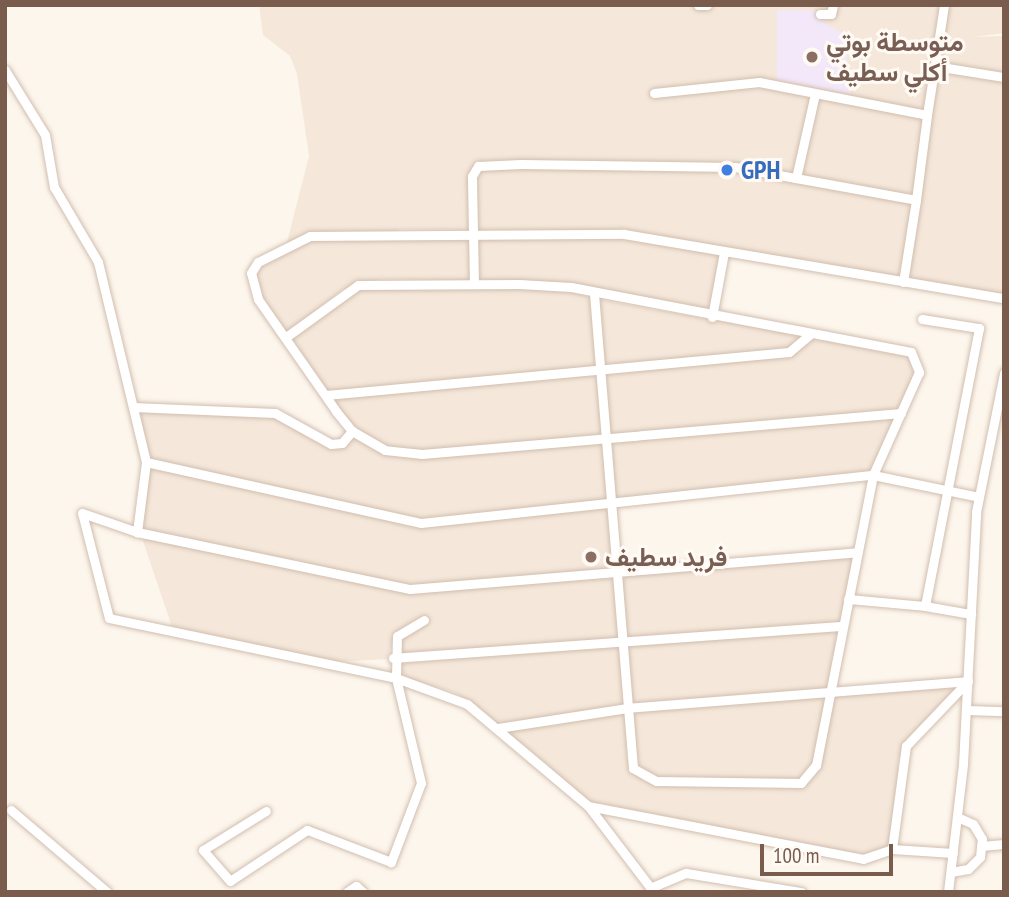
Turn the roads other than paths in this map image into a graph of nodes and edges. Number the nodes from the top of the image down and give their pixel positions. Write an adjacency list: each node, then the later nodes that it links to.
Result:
1 (698, 5): 2 (street)
2 (707, 5)
3 (833, 5): 5 (street)
4 (944, 5): 6 (street)
5 (820, 14)
6 (935, 65): 8 (street); 11 (street)
7 (5, 70): 27 (street)
8 (1004, 77)
9 (654, 93): 10 (street)
10 (815, 94): 11 (street); 12 (street)
11 (928, 115): 13 (street)
12 (796, 178): 13 (street); 14 (street)
13 (916, 200): 16 (street)
14 (472, 232): 15 (street); 17 (street); 23 (street)
15 (724, 253): 16 (street); 20 (street)
16 (903, 282): 19 (street)
17 (474, 284): 18 (street); 23 (street)
18 (594, 296): 20 (street); 24 (street)
19 (1004, 298)
20 (712, 317): 22 (street)
21 (922, 319): 33 (street)
22 (808, 335): 24 (street); 28 (street)
23 (286, 337): 26 (street)
24 (601, 372): 26 (street); 30 (street)
25 (1004, 373): 34 (street)
26 (326, 396): 29 (street)
27 (133, 407): 29 (street); 31 (street)
28 (901, 413): 30 (street); 32 (street)
29 (352, 431): 30 (street)
30 (607, 437): 35 (street)
31 (146, 462): 35 (street); 36 (street)
32 (873, 475): 33 (street); 35 (street); 37 (street)
33 (944, 485): 34 (street); 40 (street)
34 (979, 497): 41 (street)
35 (611, 504): 38 (street)
36 (137, 532): 38 (street); 46 (street)
37 (857, 552): 38 (street); 39 (street)
38 (618, 570): 44 (street)
39 (848, 599): 40 (street); 43 (street)
40 (925, 606): 41 (street)
41 (971, 614): 47 (street)
42 (424, 620): 45 (street)
43 (843, 626): 44 (street); 48 (street)
44 (623, 642): 45 (street); 49 (street)
45 (393, 659): 46 (street)
46 (396, 678): 52 (street); 55 (street)
47 (968, 681): 48 (street); 50 (street); 59 (street)
48 (831, 690): 49 (street); 49 (street)
49 (627, 708): 52 (street)
50 (967, 710): 51 (street); 56 (street)
51 (1004, 711)
52 (498, 728): 53 (street)
53 (588, 806): 59 (street); 62 (street)
54 (11, 810): 63 (street)
55 (267, 811)
56 (957, 817): 58 (street); 60 (street)
57 (1004, 844): 58 (street)
58 (981, 846): 61 (street)
59 (892, 849): 60 (street)
60 (953, 853): 61 (street)
61 (951, 872): 67 (street)
62 (652, 890): 66 (street)
63 (107, 892)
64 (347, 892): 65 (street)
65 (363, 892)
66 (801, 892)
67 (948, 892)

